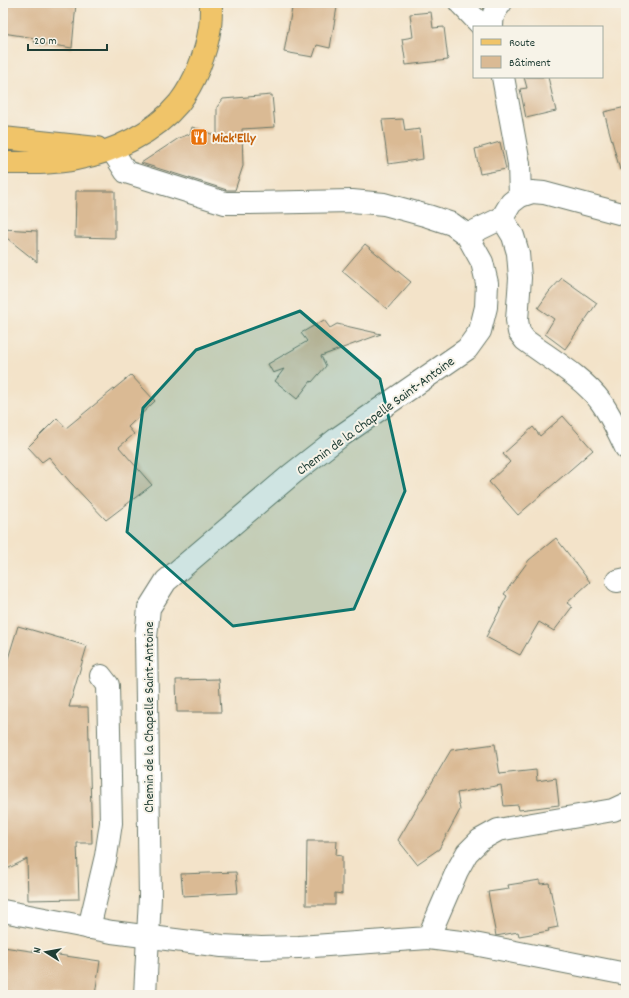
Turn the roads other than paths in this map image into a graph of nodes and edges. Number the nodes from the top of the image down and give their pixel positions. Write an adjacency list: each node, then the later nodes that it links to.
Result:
1 (211, 3): 8 (main road)
2 (460, 3): 4 (street)
3 (501, 3): 5 (street)
4 (482, 26)
5 (492, 26)
6 (503, 78): 10 (street)
7 (3, 138): 8 (main road)
8 (112, 150): 9 (main road); 13 (street, Chemin de la Chapelle Saint-Antoine)
9 (3, 163)
10 (520, 196): 11 (street); 12 (street)
11 (626, 215)
12 (502, 218): 13 (street); 14 (street)
13 (467, 235): 19 (street, Chemin de la Chapelle Saint-Antoine)
14 (626, 448)
15 (101, 676): 18 (street)
16 (626, 804): 20 (street)
17 (3, 911): 18 (street)
18 (89, 928): 19 (street)
19 (147, 937): 20 (street); 22 (street, Chemin de la Chapelle Saint-Antoine)
20 (428, 938): 21 (street)
21 (626, 974)
22 (145, 995)

